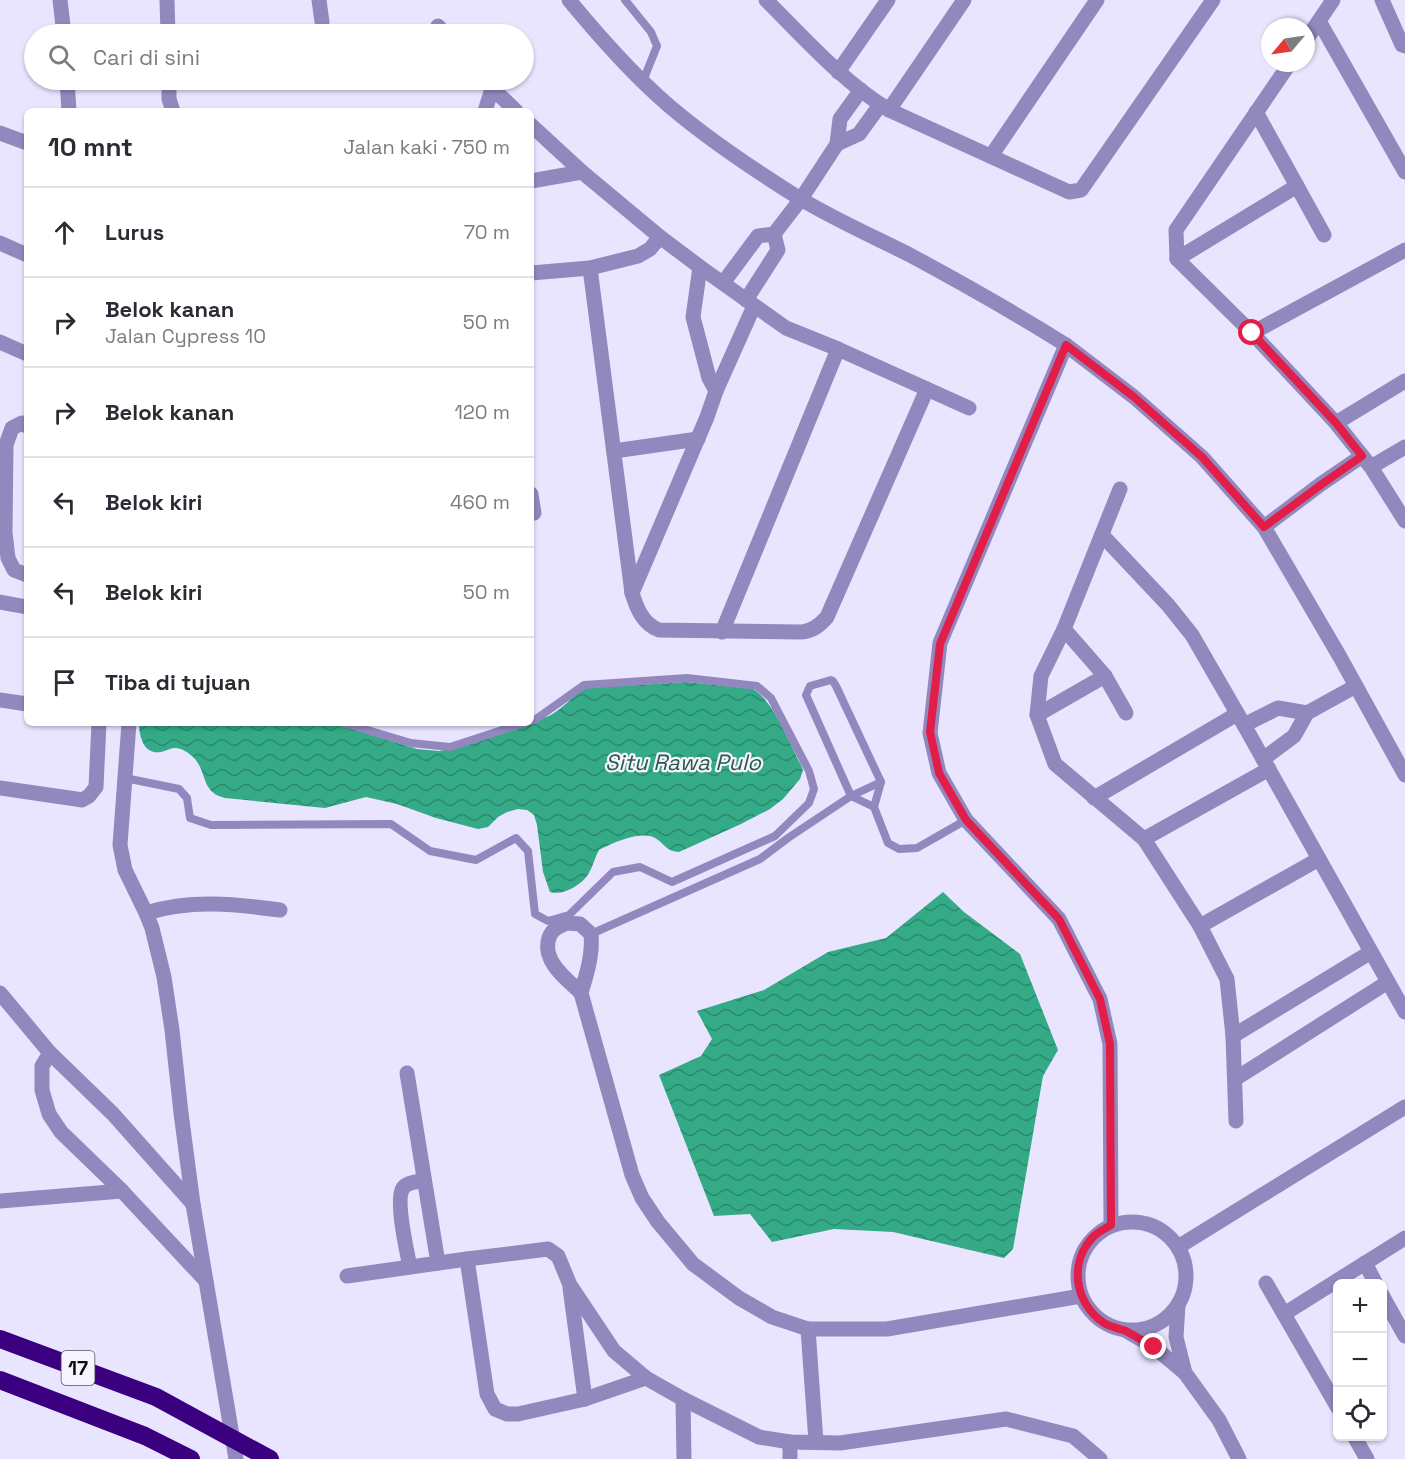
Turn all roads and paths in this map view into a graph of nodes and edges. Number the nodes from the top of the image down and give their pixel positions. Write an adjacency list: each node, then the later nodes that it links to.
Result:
1 (60, 0): 15 (street)
2 (167, 0): 16 (street)
3 (319, 0): 13 (street)
4 (569, 0): 21 (street)
5 (626, 0): 21 (lane)
6 (766, 0): 19 (street)
7 (888, 0): 19 (street)
8 (964, 0): 27 (street)
9 (1097, 0): 37 (street)
10 (1213, 0): 37 (street)
11 (1333, 0): 14 (street)
12 (1382, 0): 18 (street)
13 (322, 21)
14 (1319, 21): 17 (street); 39 (street)
15 (63, 24)
16 (168, 24)
17 (1315, 27)
18 (1405, 46)
19 (838, 72): 26 (street)
20 (1284, 72): 32 (street)
21 (643, 81): 42 (street)
22 (68, 90): 28 (street)
23 (170, 90): 29 (street)
24 (487, 90): 30 (street)
25 (494, 90): 31 (street)
26 (861, 90): 27 (street); 36 (street)
27 (884, 107): 36 (street); 37 (street)
28 (69, 108)
29 (172, 108)
30 (485, 108)
31 (513, 108)
32 (1257, 112): 41 (street); 49 (street)
33 (534, 128): 38 (street)
34 (0, 134): 35 (street)
35 (24, 143)
36 (837, 144): 42 (street)
37 (991, 156)
38 (582, 172): 40 (street); 45 (street)
39 (1405, 172)
40 (534, 180)
41 (1297, 186): 44 (street); 49 (street)
42 (801, 199): 43 (street); 57 (street)
43 (774, 234): 53 (street); 54 (street)
44 (1324, 235)
45 (660, 237): 50 (street); 51 (street)
46 (0, 243): 48 (street)
47 (1405, 250): 55 (street)
48 (24, 254)
49 (1177, 259): 55 (street)
50 (700, 267): 53 (street); 62 (street)
51 (590, 268): 52 (street); 68 (street)
52 (534, 273)
53 (723, 283): 54 (street)
54 (750, 303): 58 (street); 62 (street)
55 (1252, 333): 64 (street)
56 (0, 342): 59 (street)
57 (1066, 345): 72 (street); 101 (street)
58 (837, 349): 61 (street); 79 (street)
59 (24, 353)
60 (1405, 381): 64 (street)
61 (927, 389): 63 (street); 79 (street)
62 (716, 391): 66 (street)
63 (969, 408)
64 (1336, 423): 69 (street)
65 (24, 424): 74 (street)
66 (698, 439): 68 (street); 75 (street)
67 (1405, 447): 69 (street)
68 (614, 451): 75 (street)
69 (1367, 462): 71 (street); 72 (street)
70 (1120, 489): 73 (street)
71 (1405, 521)
72 (1264, 527): 81 (street)
73 (1102, 535): 78 (street); 87 (street)
74 (24, 575)
75 (632, 593): 79 (street)
76 (0, 602): 77 (street)
77 (24, 606)
78 (1064, 629): 80 (street); 86 (street)
79 (722, 632)
80 (1105, 676): 84 (street); 86 (street)
81 (1356, 686): 85 (street); 94 (street)
82 (0, 700): 83 (street)
83 (24, 704)
84 (1126, 712)
85 (1307, 713): 87 (street); 93 (street)
86 (1037, 715): 99 (street)
87 (1241, 719): 93 (street); 99 (street)
88 (534, 720): 95 (lane)
89 (99, 726): 97 (street)
90 (129, 726): 95 (street)
91 (354, 726): 92 (lane)
92 (515, 726)
93 (1266, 764): 102 (street); 103 (street)
94 (1405, 775)
95 (125, 778): 105 (street)
96 (881, 782): 98 (lane); 98 (lane); 100 (lane)
97 (0, 788)
98 (851, 796): 100 (lane); 107 (lane)
99 (1094, 798): 102 (street)
100 (874, 807): 101 (lane)
101 (966, 820): 123 (street)
102 (1144, 839): 106 (street)
103 (1319, 859): 106 (street); 108 (street)
104 (280, 910): 105 (street)
105 (146, 913): 122 (street)
106 (1200, 926): 113 (street)
107 (591, 934): 111 (street); 111 (street)
108 (1371, 952): 109 (street); 113 (street)
109 (1388, 982): 112 (street); 116 (street)
110 (0, 993): 114 (street)
111 (582, 993): 139 (street)
112 (1405, 1012)
113 (1233, 1036): 116 (street)
114 (50, 1053): 120 (street); 122 (street)
115 (407, 1073): 119 (street)
116 (1235, 1079): 118 (street)
117 (1405, 1107): 125 (street)
118 (1236, 1121)
119 (424, 1180): 127 (street); 129 (street)
120 (122, 1191): 121 (street); 132 (street)
121 (0, 1201)
122 (193, 1204): 132 (street)
123 (1111, 1225): 125 (street); 135 (street)
124 (1405, 1238): 128 (street)
125 (1178, 1247): 137 (street)
126 (467, 1259): 127 (street); 134 (street); 146 (street)
127 (438, 1263): 129 (street)
128 (1365, 1263): 131 (street); 138 (street)
129 (410, 1267): 130 (street)
130 (348, 1276)
131 (1373, 1279)
132 (206, 1281): 154 (street)
133 (1266, 1282): 138 (street)
134 (570, 1285): 144 (street); 146 (street)
135 (1081, 1296): 139 (street); 140 (street)
136 (1387, 1302): 141 (street)
137 (1178, 1305): 140 (street); 143 (street)
138 (1284, 1314): 148 (street)
139 (808, 1329): 151 (street)
140 (1125, 1330): 143 (street)
141 (1405, 1336)
142 (0, 1339): 155 (highway, 17)
143 (1185, 1373): 160 (street)
144 (646, 1378): 146 (street); 147 (street)
145 (0, 1380): 153 (highway, 17)
146 (585, 1399)
147 (683, 1399): 150 (street); 156 (street)
148 (1333, 1399)
149 (1356, 1441): 161 (street)
150 (790, 1442): 151 (street); 157 (street)
151 (816, 1442): 152 (street)
152 (840, 1443): 158 (street); 159 (street)
153 (191, 1459)
154 (236, 1459)
155 (270, 1459)
156 (684, 1459)
157 (790, 1459)
158 (841, 1459)
159 (1100, 1459)
160 (1239, 1459)
161 (1367, 1459)

